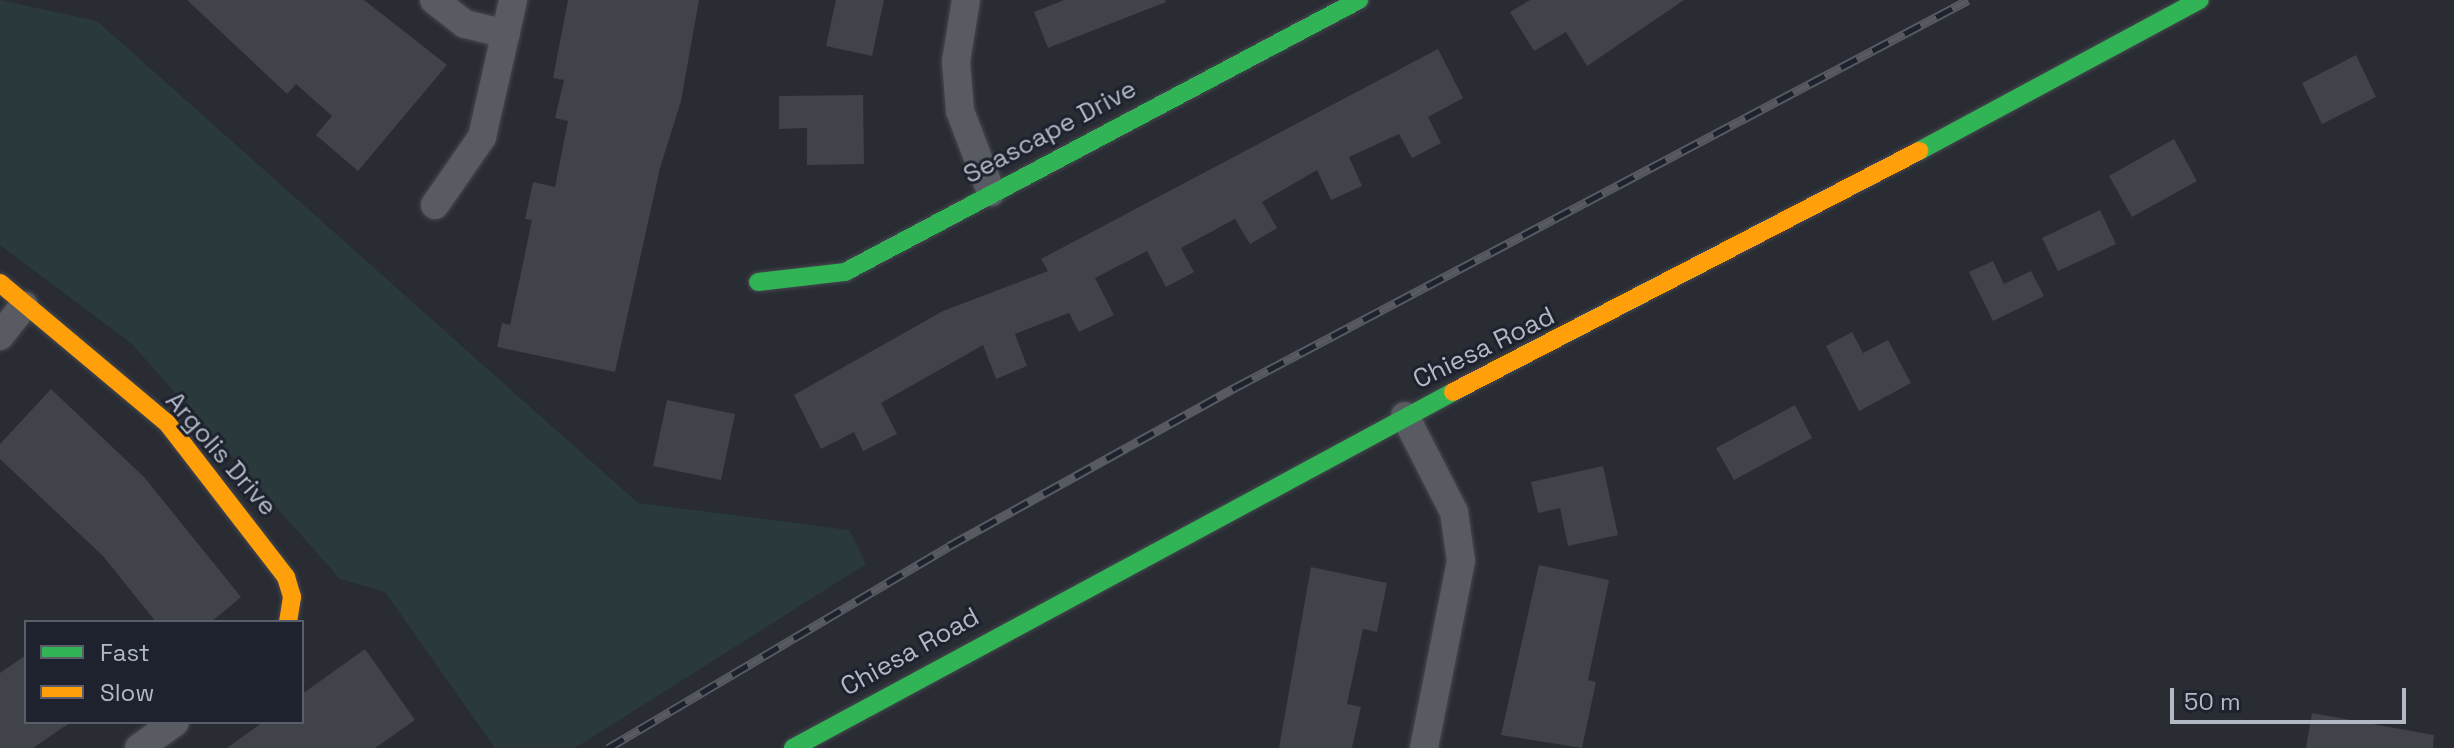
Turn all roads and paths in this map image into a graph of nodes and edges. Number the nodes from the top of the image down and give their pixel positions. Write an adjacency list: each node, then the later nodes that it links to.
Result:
1 (434, 0): 6 (street)
2 (513, 0): 6 (street)
3 (966, 0): 7 (street)
4 (1359, 0): 7 (main road, Seascape Drive)
5 (2200, 0): 13 (main road, Chiesa Road)
6 (506, 34): 8 (street)
7 (991, 192): 9 (main road, Seascape Drive)
8 (435, 205)
9 (758, 282)
10 (0, 283): 11 (main road, Argolis Drive)
11 (24, 305): 12 (street); 14 (main road, Argolis Drive)
12 (0, 336)
13 (1405, 416): 17 (main road, Chiesa Road); 18 (street)
14 (288, 620)
15 (172, 724): 16 (street)
16 (139, 748)
17 (793, 748)
18 (1424, 748)

